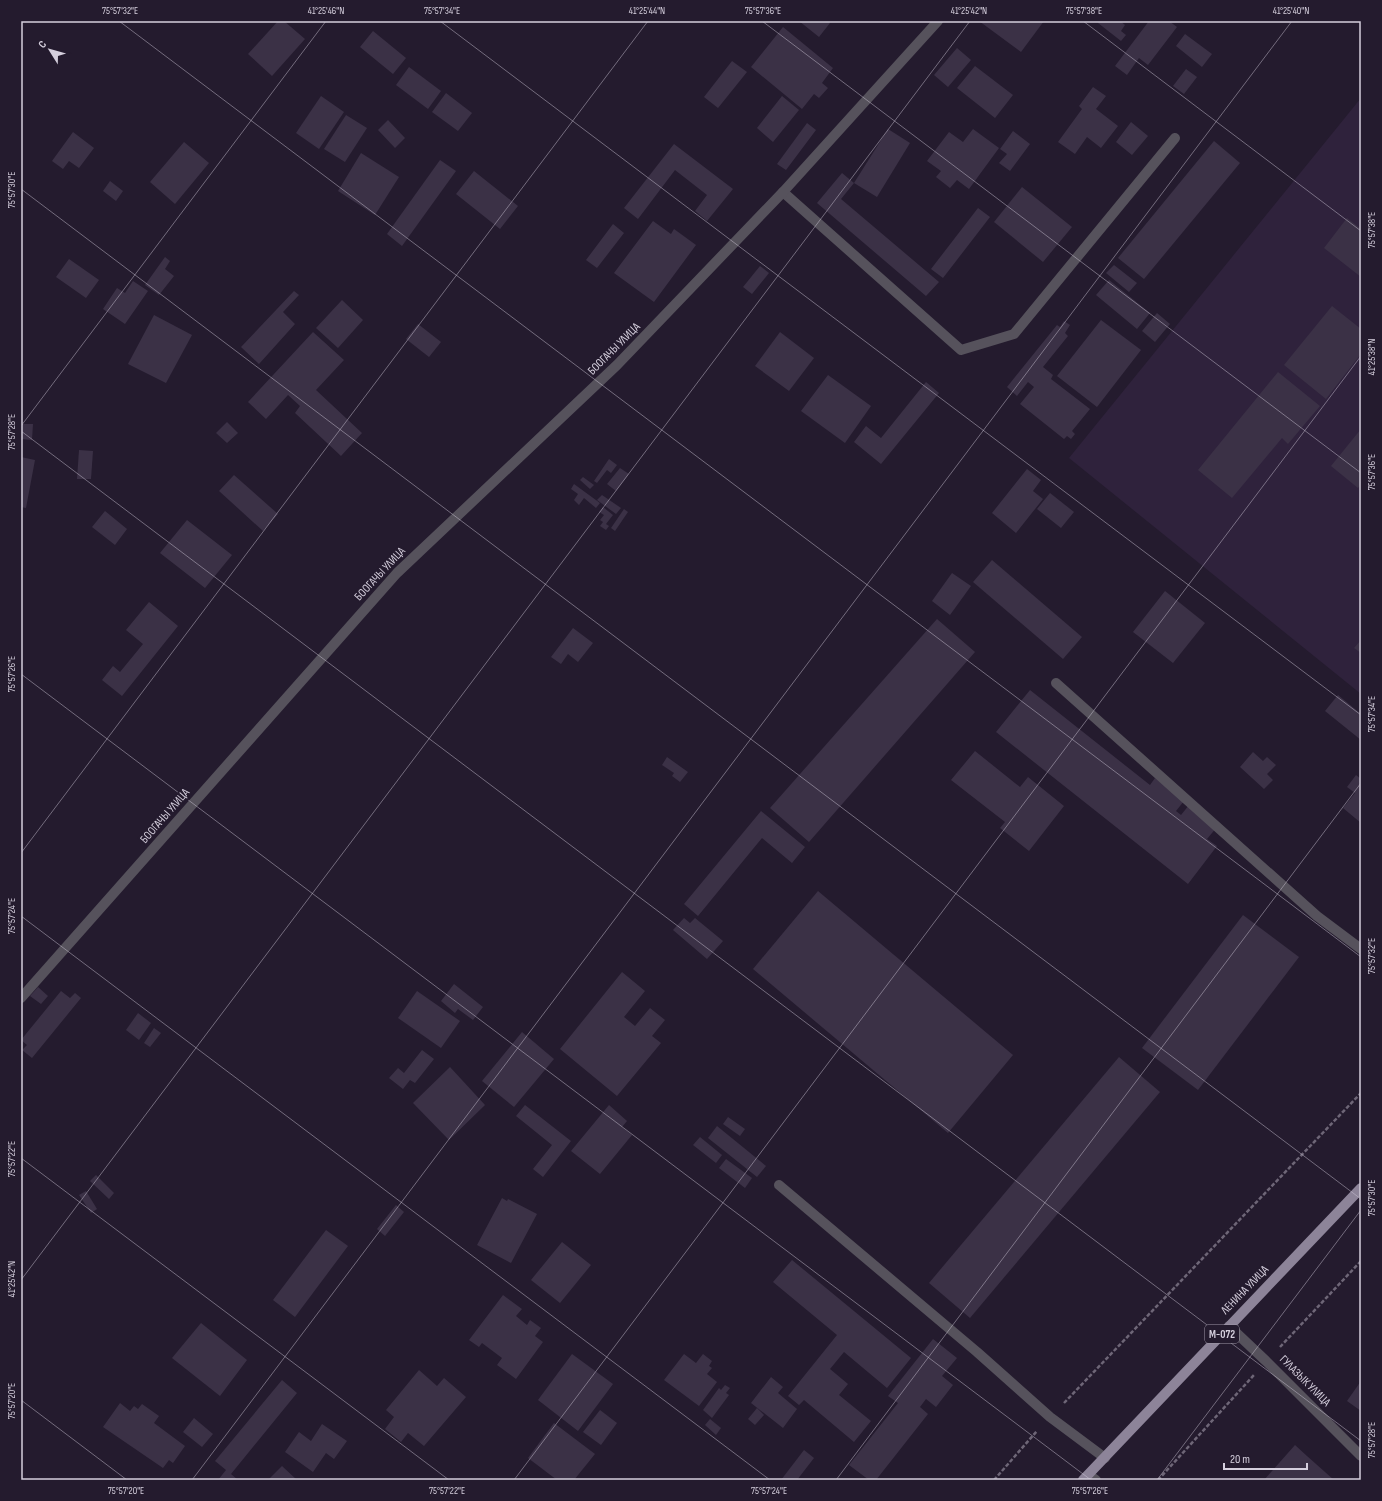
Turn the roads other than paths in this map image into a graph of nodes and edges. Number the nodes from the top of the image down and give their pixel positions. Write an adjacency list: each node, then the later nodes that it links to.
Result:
1 (938, 21): 3 (street, БООГАЧЫ УЛИЦА)
2 (1174, 138): 3 (street)
3 (784, 192): 6 (street, БООГАЧЫ УЛИЦА)
4 (1056, 683): 5 (street)
5 (1361, 949)
6 (21, 998)
7 (779, 1185): 11 (street)
8 (1361, 1188): 9 (main road, ЛЕНИНА УЛИЦА / М-072)
9 (1229, 1326): 10 (street, ГУЛАЗЫК УЛИЦА); 11 (main road, ЛЕНИНА УЛИЦА / М-072)
10 (1361, 1456)
11 (1105, 1458): 12 (main road, ЛЕНИНА УЛИЦА / М-072)
12 (1090, 1478)

